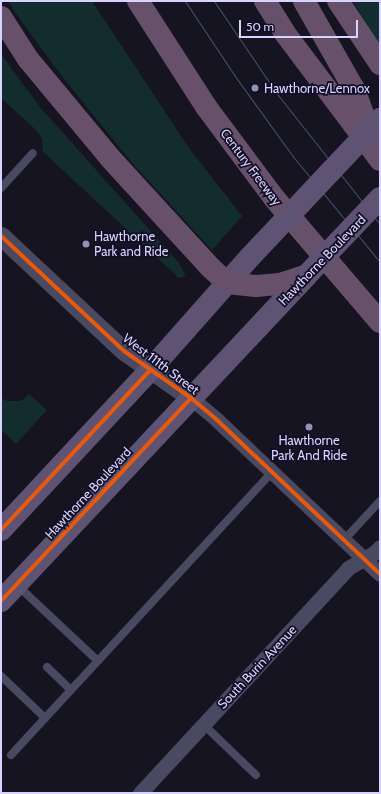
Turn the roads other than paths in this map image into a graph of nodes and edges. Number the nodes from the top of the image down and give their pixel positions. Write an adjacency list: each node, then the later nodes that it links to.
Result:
1 (138, 1): 16 (highway, Century Freeway)
2 (265, 1): 9 (highway)
3 (304, 1): 9 (highway)
4 (338, 1): 6 (highway)
5 (1, 17): 14 (highway)
6 (380, 64)
7 (380, 119): 14 (main road, bridge)
8 (33, 153): 10 (lane)
9 (379, 159)
10 (1, 188)
11 (380, 198): 13 (main road, Hawthorne Boulevard, bridge)
12 (1, 236): 17 (street, West 111th Street)
13 (307, 275): 15 (highway)
14 (228, 282): 15 (highway); 17 (main road)
15 (284, 289): 18 (main road, Hawthorne Boulevard)
16 (380, 322)
17 (150, 370): 18 (street, West 111th Street); 21 (main road)
18 (191, 398): 19 (street, West 111th Street); 26 (main road, Hawthorne Boulevard)
19 (272, 472): 22 (street, West 111th Street); 28 (lane)
20 (378, 503): 22 (lane)
21 (1, 530)
22 (344, 540): 24 (street, West 111th Street)
23 (380, 547): 24 (street, South Burin Avenue)
24 (364, 559): 25 (street, West 111th Street); 33 (street, South Burin Avenue)
25 (380, 574)
26 (16, 585): 27 (main road, Hawthorne Boulevard); 28 (lane)
27 (1, 601)
28 (98, 661): 31 (lane)
29 (47, 667): 31 (lane)
30 (1, 676): 32 (lane)
31 (71, 690): 32 (lane)
32 (45, 718): 34 (lane)
33 (204, 725): 35 (lane); 36 (street, South Burin Avenue)
34 (11, 755)
35 (256, 775)
36 (140, 793)

